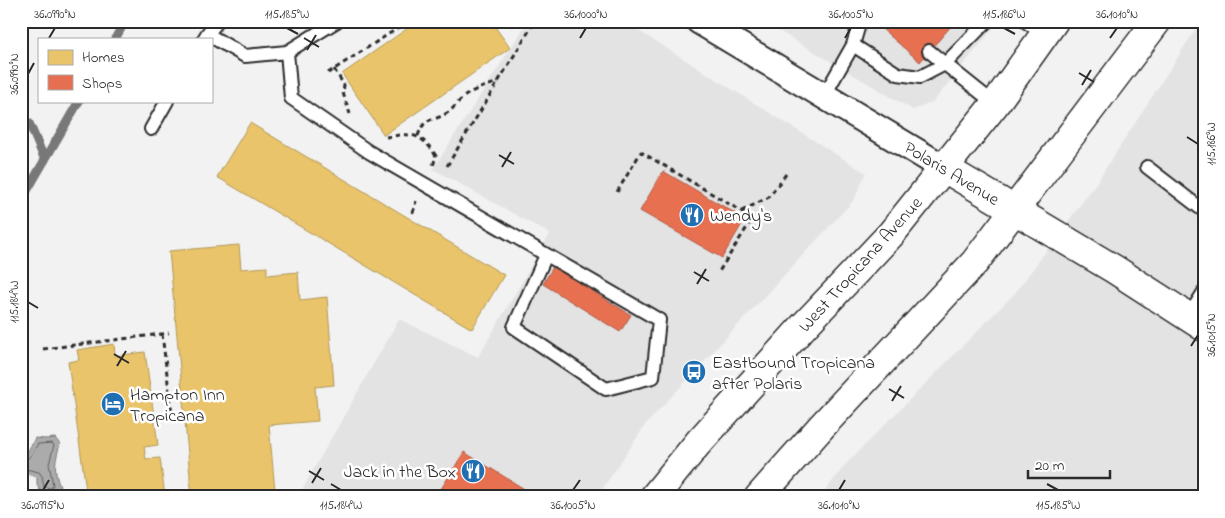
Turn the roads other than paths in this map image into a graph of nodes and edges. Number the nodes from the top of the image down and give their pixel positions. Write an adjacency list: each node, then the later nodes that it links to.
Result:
1 (218, 21): 8 (lane)
2 (337, 21): 12 (lane)
3 (699, 21): 14 (street, Polaris Avenue)
4 (860, 21): 10 (lane)
5 (987, 21): 13 (lane)
6 (1157, 21): 20 (main road)
7 (1042, 26): 16 (main road, West Tropicana Avenue)
8 (206, 36)
9 (212, 39): 12 (lane)
10 (853, 46): 13 (lane); 14 (lane)
11 (929, 51): 13 (lane)
12 (287, 52): 22 (lane)
13 (944, 64): 16 (lane)
14 (824, 96): 19 (street, Polaris Avenue)
15 (166, 102): 17 (lane)
16 (995, 104): 19 (main road, West Tropicana Avenue)
17 (151, 129)
18 (1147, 167): 21 (lane)
19 (944, 168): 20 (main road, Polaris Avenue); 25 (main road, West Tropicana Avenue)
20 (1016, 210): 24 (main road, Polaris Avenue); 26 (main road)
21 (1204, 211)
22 (546, 255): 22 (lane)
23 (1204, 292): 24 (lane)
24 (1196, 322)
25 (654, 497)
26 (759, 497)

